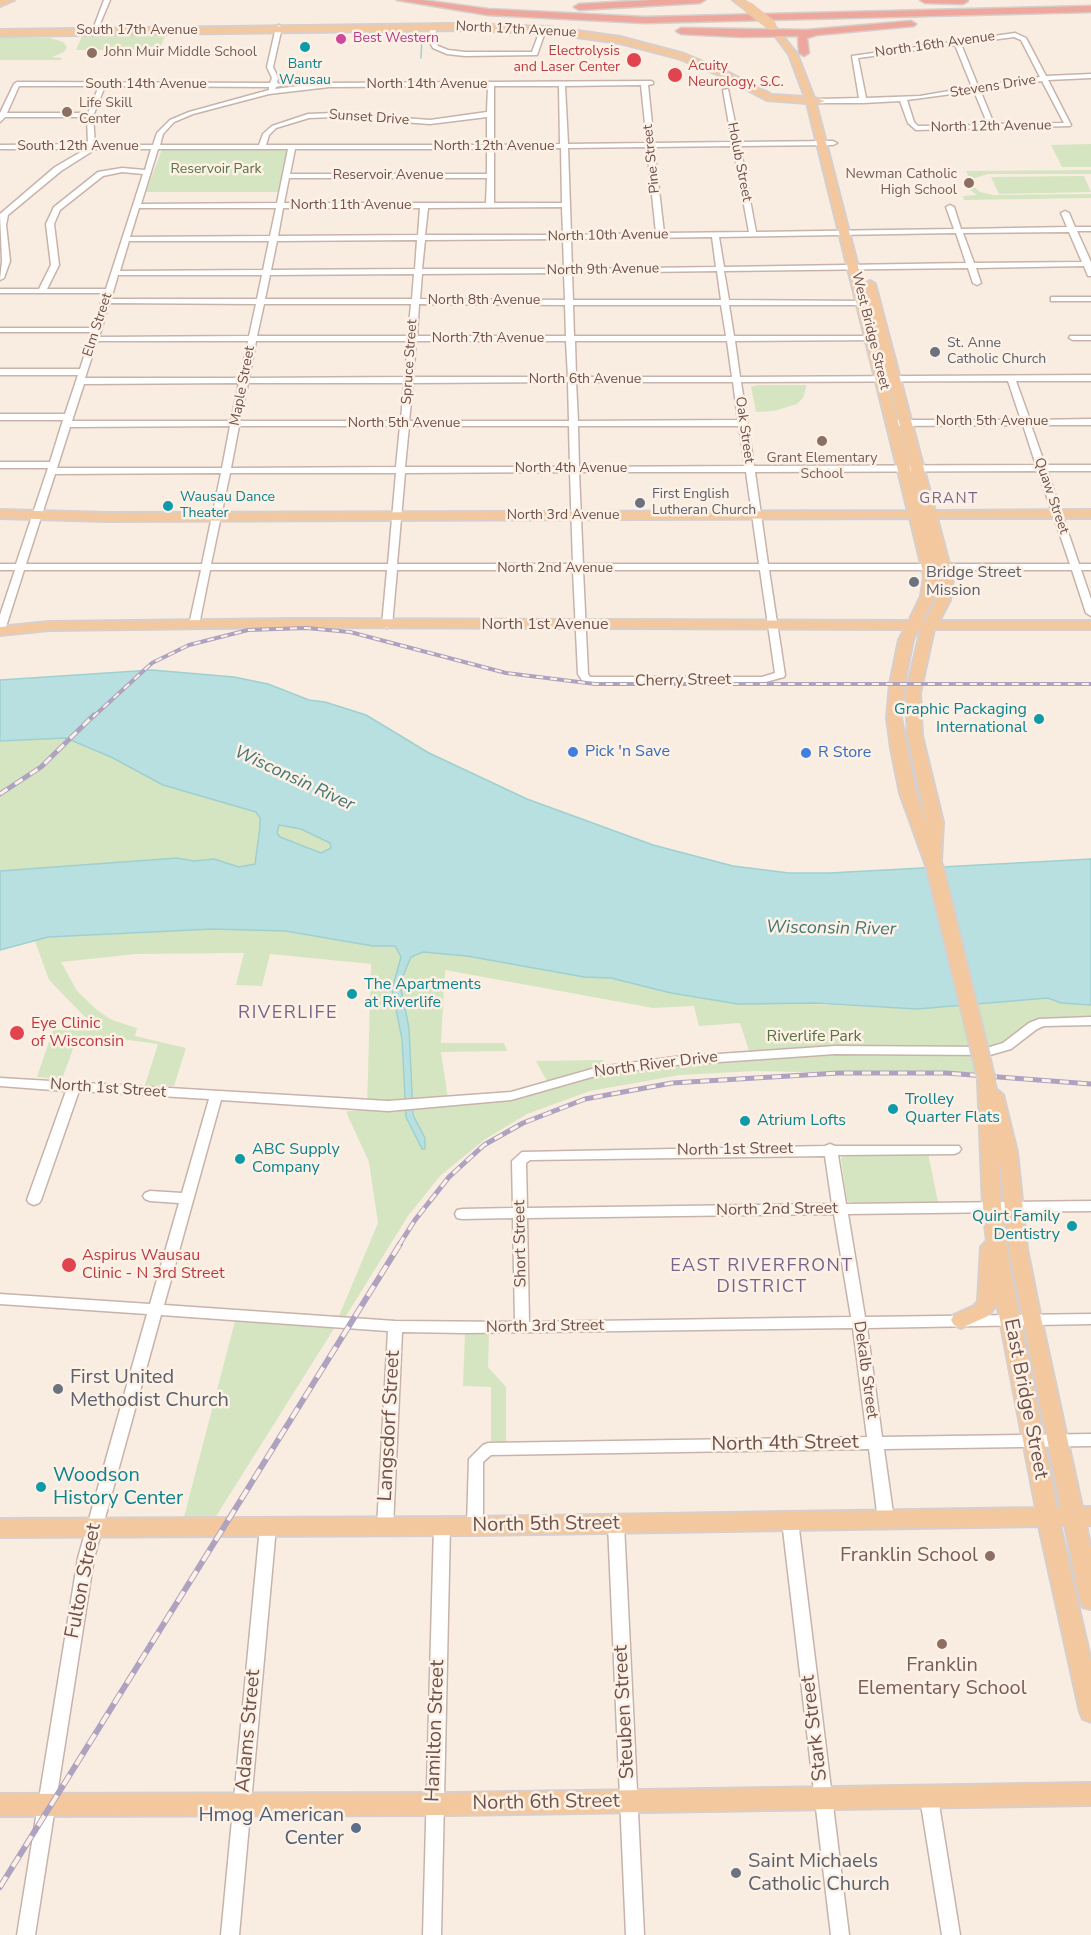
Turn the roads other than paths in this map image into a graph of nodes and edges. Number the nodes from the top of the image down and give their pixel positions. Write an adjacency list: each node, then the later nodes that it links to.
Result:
1 (10, 0): 9 (main road)
2 (107, 0): 19 (street)
3 (402, 0): 13 (highway)
4 (447, 0): 11 (highway)
5 (463, 0): 6 (highway)
6 (700, 0)
7 (737, 0): 10 (main road, West Bridge Street)
8 (926, 0): 11 (highway)
9 (0, 1)
10 (749, 3): 16 (main road, West Bridge Street, bridge); 16 (main road, West Bridge Street)
11 (1091, 3)
12 (1091, 9): 13 (highway); 21 (highway)
13 (488, 12): 20 (highway)
14 (279, 29): 15 (main road, North 17th Avenue); 19 (main road, South 17th Avenue); 34 (street)
15 (433, 29): 17 (main road, North 17th Avenue); 23 (main road, North 17th Avenue); 23 (street)
16 (782, 29): 20 (highway); 22 (highway); 25 (main road, West Bridge Street)
17 (554, 30): 23 (street); 26 (main road, North 17th Avenue)
18 (0, 31): 19 (main road, South 17th Avenue)
19 (94, 31)
20 (684, 31): 25 (highway)
21 (814, 33): 22 (highway); 27 (highway)
22 (792, 34): 27 (main road, West Bridge Street)
23 (541, 37): 26 (main road, North 17th Avenue)
24 (956, 42): 29 (street, North 16th Avenue); 37 (street); 41 (street, North 16th Avenue)
25 (787, 45): 39 (main road, West Bridge Street)
26 (643, 46): 39 (main road, North 17th Avenue)
27 (804, 53): 39 (main road, West Bridge Street)
28 (1091, 76): 29 (street, Stevens Drive)
29 (1046, 78): 37 (street, Stevens Drive); 45 (street, North 12th Avenue)
30 (647, 83): 33 (street, North 14th Avenue); 47 (street, Pine Street)
31 (103, 84): 34 (street, South 14th Avenue); 43 (street); 44 (street, South 14th Avenue)
32 (491, 84): 33 (street, North 14th Avenue); 35 (street, North 14th Avenue); 42 (street)
33 (562, 84): 49 (street)
34 (274, 85): 35 (street, North 14th Avenue); 38 (street)
35 (328, 85): 38 (street, Elm Street)
36 (726, 90): 48 (street, Holub Street)
37 (976, 90): 40 (street, Stevens Drive); 45 (street)
38 (269, 92): 52 (street, Elm Street)
39 (815, 99): 41 (street, Stevens Drive); 46 (main road, West Bridge Street)
40 (903, 99): 41 (street, Stevens Drive); 45 (street, North 12th Avenue)
41 (863, 100)
42 (491, 114): 53 (street, Sunset Drive); 55 (street)
43 (90, 115): 44 (street); 51 (street)
44 (1, 117)
45 (992, 127)
46 (828, 143): 48 (street, North 12th Avenue); 59 (main road, West Bridge Street); 71 (main road, West Bridge Street)
47 (650, 145): 48 (street, North 12th Avenue); 49 (street, North 12th Avenue); 75 (street, Pine Street)
48 (736, 145): 74 (street, Holub Street)
49 (564, 146): 55 (street, North 12th Avenue); 61 (street)
50 (0, 147): 51 (street, South 12th Avenue)
51 (92, 147): 52 (street, South 12th Avenue); 89 (street)
52 (155, 147): 53 (street, North 12th Avenue); 56 (street, Elm Street)
53 (262, 147): 54 (street, North 12th Avenue)
54 (292, 147): 55 (street, North 12th Avenue); 57 (street, Maple Street)
55 (490, 147): 58 (street)
56 (147, 172): 62 (street, Elm Street); 92 (street)
57 (286, 176): 58 (street, Reservoir Avenue); 63 (street, Maple Street)
58 (490, 176): 60 (street)
59 (846, 191)
60 (490, 205): 61 (street, North 11th Avenue); 64 (street, North 11th Avenue)
61 (567, 205): 76 (street)
62 (136, 206): 63 (street, North 11th Avenue); 79 (street, Elm Street)
63 (280, 206): 64 (street, North 11th Avenue); 77 (street, Maple Street)
64 (424, 206): 78 (street, Spruce Street)
65 (950, 207): 70 (street)
66 (1065, 213): 69 (street)
67 (853, 218): 72 (main road, West Bridge Street)
68 (1091, 229): 69 (street, North 10th Avenue)
69 (1071, 230): 70 (street, North 10th Avenue); 80 (street)
70 (958, 231): 72 (street, North 10th Avenue); 81 (street)
71 (845, 232): 72 (street, North 10th Avenue); 74 (street, North 10th Avenue); 82 (main road, West Bridge Street)
72 (857, 232): 82 (main road, West Bridge Street)
73 (715, 234): 74 (street, North 10th Avenue); 75 (street, North 10th Avenue); 83 (street, Oak Street)
74 (753, 234)
75 (660, 235): 76 (street, North 10th Avenue)
76 (567, 237): 78 (street, North 10th Avenue); 85 (street)
77 (273, 238): 78 (street, North 10th Avenue); 79 (street, North 10th Avenue); 86 (street, Maple Street)
78 (421, 238): 84 (street, Spruce Street)
79 (125, 239): 87 (street, Elm Street)
80 (1089, 264): 81 (street, North 9th Avenue); 88 (street)
81 (971, 265): 82 (street, North 9th Avenue); 90 (street)
82 (859, 267): 83 (street, North 9th Avenue); 100 (main road, West Bridge Street); 104 (main road, West Bridge Street)
83 (720, 268): 85 (street, North 9th Avenue); 101 (street, Oak Street)
84 (417, 271): 85 (street, North 9th Avenue); 86 (street, North 9th Avenue); 98 (street, Spruce Street)
85 (569, 271): 99 (street)
86 (267, 272): 87 (street, North 9th Avenue); 97 (street, Maple Street)
87 (115, 273): 93 (street, Elm Street)
88 (1091, 274)
89 (0, 278)
90 (977, 283)
91 (0, 291): 92 (street)
92 (42, 291): 93 (street)
93 (109, 291): 96 (street, Elm Street)
94 (1054, 299): 95 (street)
95 (1091, 299)
96 (105, 301): 97 (street, North 8th Avenue); 103 (street, Elm Street)
97 (260, 301): 98 (street, North 8th Avenue); 108 (street, Maple Street)
98 (415, 301): 99 (street, North 8th Avenue); 109 (street, Spruce Street)
99 (570, 301): 101 (street, North 8th Avenue); 110 (street)
100 (863, 303): 101 (street, North 8th Avenue); 104 (main road, West Bridge Street)
101 (725, 304): 111 (street, Oak Street)
102 (0, 330): 103 (street)
103 (96, 330): 107 (street, Elm Street)
104 (878, 338): 111 (street, North 7th Avenue); 116 (main road, West Bridge Street)
105 (1073, 338): 106 (street)
106 (1091, 338)
107 (93, 339): 108 (street, North 7th Avenue); 113 (street, Elm Street)
108 (252, 339): 109 (street, North 7th Avenue); 117 (street, Maple Street)
109 (412, 339): 110 (street, North 7th Avenue); 118 (street, Spruce Street)
110 (571, 339): 111 (street, North 7th Avenue); 119 (street)
111 (730, 339): 120 (street, Oak Street)
112 (0, 372): 113 (street, North 6th Avenue)
113 (81, 376): 117 (street, North 6th Avenue); 122 (street, Elm Street)
114 (1011, 378): 115 (street, North 6th Avenue); 116 (street, North 6th Avenue); 123 (street, Quaw Street)
115 (1091, 378)
116 (889, 379): 120 (street, North 6th Avenue); 127 (main road, West Bridge Street)
117 (244, 380): 118 (street, North 6th Avenue); 128 (street, Maple Street)
118 (409, 380): 119 (street, North 6th Avenue); 129 (street, Spruce Street)
119 (572, 380): 120 (street, North 6th Avenue); 125 (street)
120 (736, 380): 126 (street, Oak Street)
121 (0, 417): 122 (street, North 5th Avenue)
122 (66, 420): 128 (street, North 5th Avenue); 131 (street, Elm Street)
123 (1026, 422): 124 (street, North 5th Avenue); 127 (street, North 5th Avenue); 134 (street, Quaw Street)
124 (1091, 422)
125 (574, 423): 126 (street, North 5th Avenue); 129 (street, North 5th Avenue); 139 (street)
126 (743, 423): 136 (street, Oak Street)
127 (900, 423): 132 (main road, West Bridge Street); 133 (main road, West Bridge Street)
128 (235, 424): 129 (street, North 5th Avenue); 137 (street, Maple Street)
129 (405, 424): 138 (street, Spruce Street)
130 (0, 465): 131 (street, North 4th Avenue)
131 (51, 468): 137 (street, North 4th Avenue); 146 (street, Elm Street)
132 (906, 468): 133 (street, North 4th Avenue); 136 (street, North 4th Avenue); 144 (main road, West Bridge Street)
133 (920, 468): 134 (street, North 4th Avenue); 145 (main road, West Bridge Street)
134 (1041, 468): 135 (street, North 4th Avenue); 141 (street, Quaw Street)
135 (1091, 468)
136 (749, 469): 139 (street, North 4th Avenue); 143 (street, Oak Street)
137 (226, 470): 138 (street, North 4th Avenue); 149 (street, Maple Street)
138 (401, 470): 139 (street, North 4th Avenue); 147 (street, Spruce Street)
139 (575, 470): 148 (street)
140 (0, 514): 146 (main road, North 3rd Avenue)
141 (1057, 514): 142 (main road, North 3rd Avenue); 145 (main road, North 3rd Avenue); 154 (street, Quaw Street)
142 (1091, 514)
143 (756, 515): 144 (main road, North 3rd Avenue); 148 (main road, North 3rd Avenue); 156 (street, Oak Street)
144 (915, 515): 145 (main road, North 3rd Avenue); 152 (main road, West Bridge Street)
145 (930, 515): 153 (main road, West Bridge Street)
146 (36, 516): 149 (main road, North 3rd Avenue); 151 (street, Elm Street)
147 (397, 516): 148 (main road, North 3rd Avenue); 149 (main road, North 3rd Avenue); 158 (street, Spruce Street)
148 (577, 516): 159 (street)
149 (216, 517): 157 (street, Maple Street)
150 (0, 567): 151 (street, North 2nd Avenue)
151 (19, 567): 157 (street, North 2nd Avenue); 168 (street, Elm Street)
152 (928, 567): 153 (street, North 2nd Avenue); 156 (street, North 2nd Avenue); 164 (main road, West Bridge Street)
153 (944, 567): 154 (street, North 2nd Avenue); 165 (main road, West Bridge Street)
154 (1075, 567): 155 (street, North 2nd Avenue); 160 (street, Quaw Street)
155 (1091, 567)
156 (765, 568): 159 (street, North 2nd Avenue); 163 (street, Oak Street)
157 (206, 569): 158 (street, North 2nd Avenue); 167 (street, Maple Street)
158 (392, 569): 159 (street, North 2nd Avenue); 161 (street, Spruce Street)
159 (579, 569): 162 (street)
160 (1091, 613)
161 (387, 625): 162 (main road, North 1st Avenue); 167 (main road, North 1st Avenue)
162 (581, 625): 163 (main road, North 1st Avenue); 169 (street, Cherry Street)
163 (774, 625): 164 (main road, North 1st Avenue); 169 (street, Oak Street)
164 (912, 625): 165 (main road, North 1st Avenue); 170 (main road, West Bridge Street)
165 (929, 625): 166 (main road, North 1st Avenue); 170 (main road, West Bridge Street)
166 (1091, 625)
167 (194, 626): 168 (main road, North 1st Avenue)
168 (0, 630)
169 (778, 677)
170 (934, 861): 172 (main road, East Bridge Street, bridge)
171 (1091, 1022): 175 (street, North River Drive)
172 (987, 1081): 182 (main road, East Bridge Street); 185 (main road, East Bridge Street)
173 (0, 1082): 174 (street, North 1st Street)
174 (74, 1086): 175 (street, North 1st Street); 181 (street)
175 (216, 1096): 180 (street, Fulton Street)
176 (830, 1149): 177 (street, North 1st Street); 178 (street, North 1st Street); 184 (street, Dekalb Street)
177 (954, 1149)
178 (519, 1161): 186 (street, Short Street)
179 (150, 1196): 180 (street)
180 (186, 1198): 189 (street, Fulton Street)
181 (34, 1200)
182 (1014, 1206): 183 (street, North 2nd Street); 185 (street, North 2nd Street); 193 (main road, East Bridge Street)
183 (1091, 1206)
184 (840, 1209): 185 (street, North 2nd Street); 186 (street, North 2nd Street); 194 (street, Dekalb Street)
185 (993, 1211): 191 (main road); 192 (main road, East Bridge Street)
186 (520, 1213): 187 (street, North 2nd Street); 196 (street, Short Street)
187 (462, 1214)
188 (0, 1299): 189 (street, North 3rd Street)
189 (154, 1309): 195 (street, North 3rd Street); 211 (street, Fulton Street)
190 (1091, 1319): 193 (street, North 3rd Street)
191 (961, 1320): 192 (street, North 3rd Street); 194 (street, North 3rd Street)
192 (1009, 1320): 193 (street, North 3rd Street); 199 (main road, East Bridge Street)
193 (1031, 1320): 197 (main road, East Bridge Street)
194 (858, 1322): 196 (street, North 3rd Street); 200 (street, Dekalb Street)
195 (395, 1326): 196 (street, North 3rd Street); 209 (street, Langsdorf Street)
196 (522, 1327)
197 (1056, 1440): 198 (street, North 4th Street); 199 (street, North 4th Street); 201 (main road, East Bridge Street)
198 (1091, 1440)
199 (1033, 1441): 200 (street, North 4th Street); 202 (main road, East Bridge Street)
200 (876, 1443): 203 (street, Dekalb Street); 207 (street, North 4th Street)
201 (1082, 1516): 202 (main road, North 5th Street); 212 (main road, East Bridge Street)
202 (1048, 1517): 203 (main road, North 5th Street); 213 (main road, East Bridge Street)
203 (886, 1520): 204 (main road, North 5th Street)
204 (790, 1521): 205 (main road, North 5th Street); 216 (street, Stark Street)
205 (616, 1524): 207 (main road, North 5th Street); 217 (street, Steuben Street)
206 (442, 1526): 207 (main road, North 5th Street); 209 (main road, North 5th Street); 218 (street, Hamilton Street)
207 (475, 1526)
208 (268, 1527): 209 (main road, North 5th Street); 211 (main road, North 5th Street); 221 (street, Adams Street)
209 (386, 1527)
210 (0, 1528): 211 (main road, North 5th Street)
211 (93, 1528): 220 (street, Fulton Street)
212 (1091, 1600)
213 (1091, 1712)
214 (1091, 1794): 215 (main road, North 6th Street)
215 (929, 1798): 216 (main road, North 6th Street); 227 (street)
216 (824, 1799): 217 (main road, North 6th Street); 226 (street, Stark Street)
217 (629, 1802): 218 (main road, North 6th Street); 225 (street, Steuben Street)
218 (435, 1804): 221 (main road, North 6th Street); 224 (street, Hamilton Street)
219 (0, 1805): 220 (main road, North 6th Street)
220 (45, 1805): 221 (main road, North 6th Street); 222 (street, Fulton Street)
221 (242, 1805): 223 (street, Adams Street)
222 (26, 1935)
223 (230, 1935)
224 (432, 1935)
225 (635, 1935)
226 (840, 1935)
227 (951, 1935)

